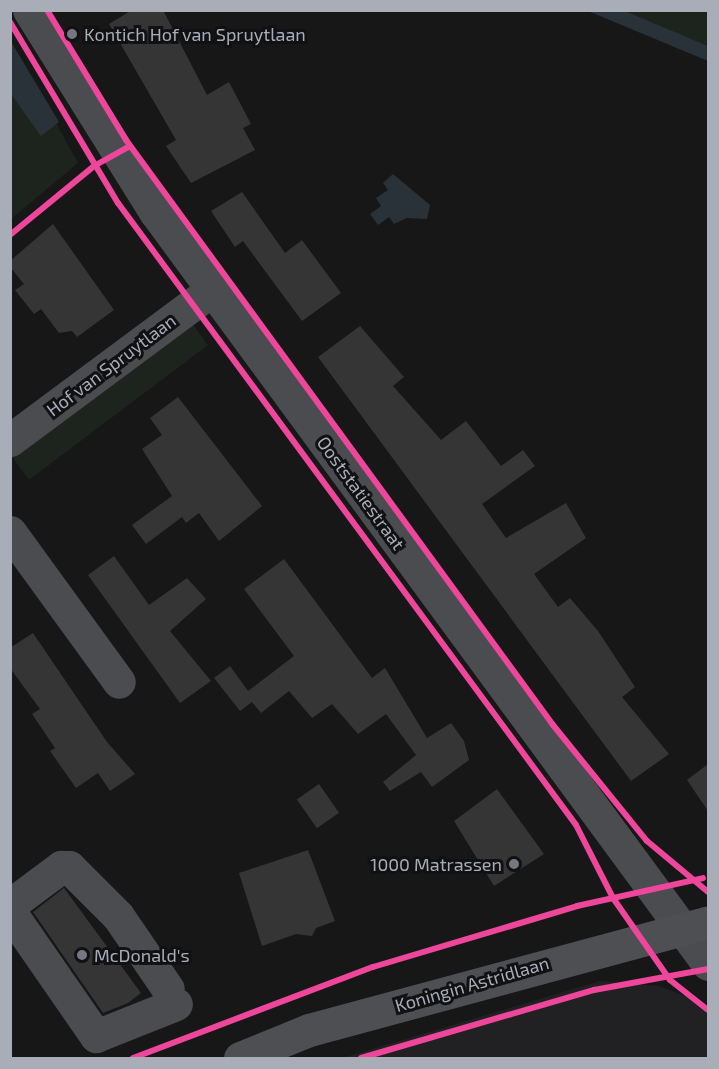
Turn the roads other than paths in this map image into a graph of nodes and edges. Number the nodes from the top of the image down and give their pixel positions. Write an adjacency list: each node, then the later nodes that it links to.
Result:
1 (29, 10): 2 (street, Ooststatiestraat)
2 (212, 290): 3 (street, Hof van Spruytlaan); 8 (street, Ooststatiestraat)
3 (10, 440)
4 (10, 532): 5 (street)
5 (119, 682)
6 (10, 905): 7 (street)
7 (10, 912)
8 (695, 925): 9 (street, Ooststatiestraat); 10 (main road, Koningin Astridlaan)
9 (708, 964)
10 (240, 1059)

